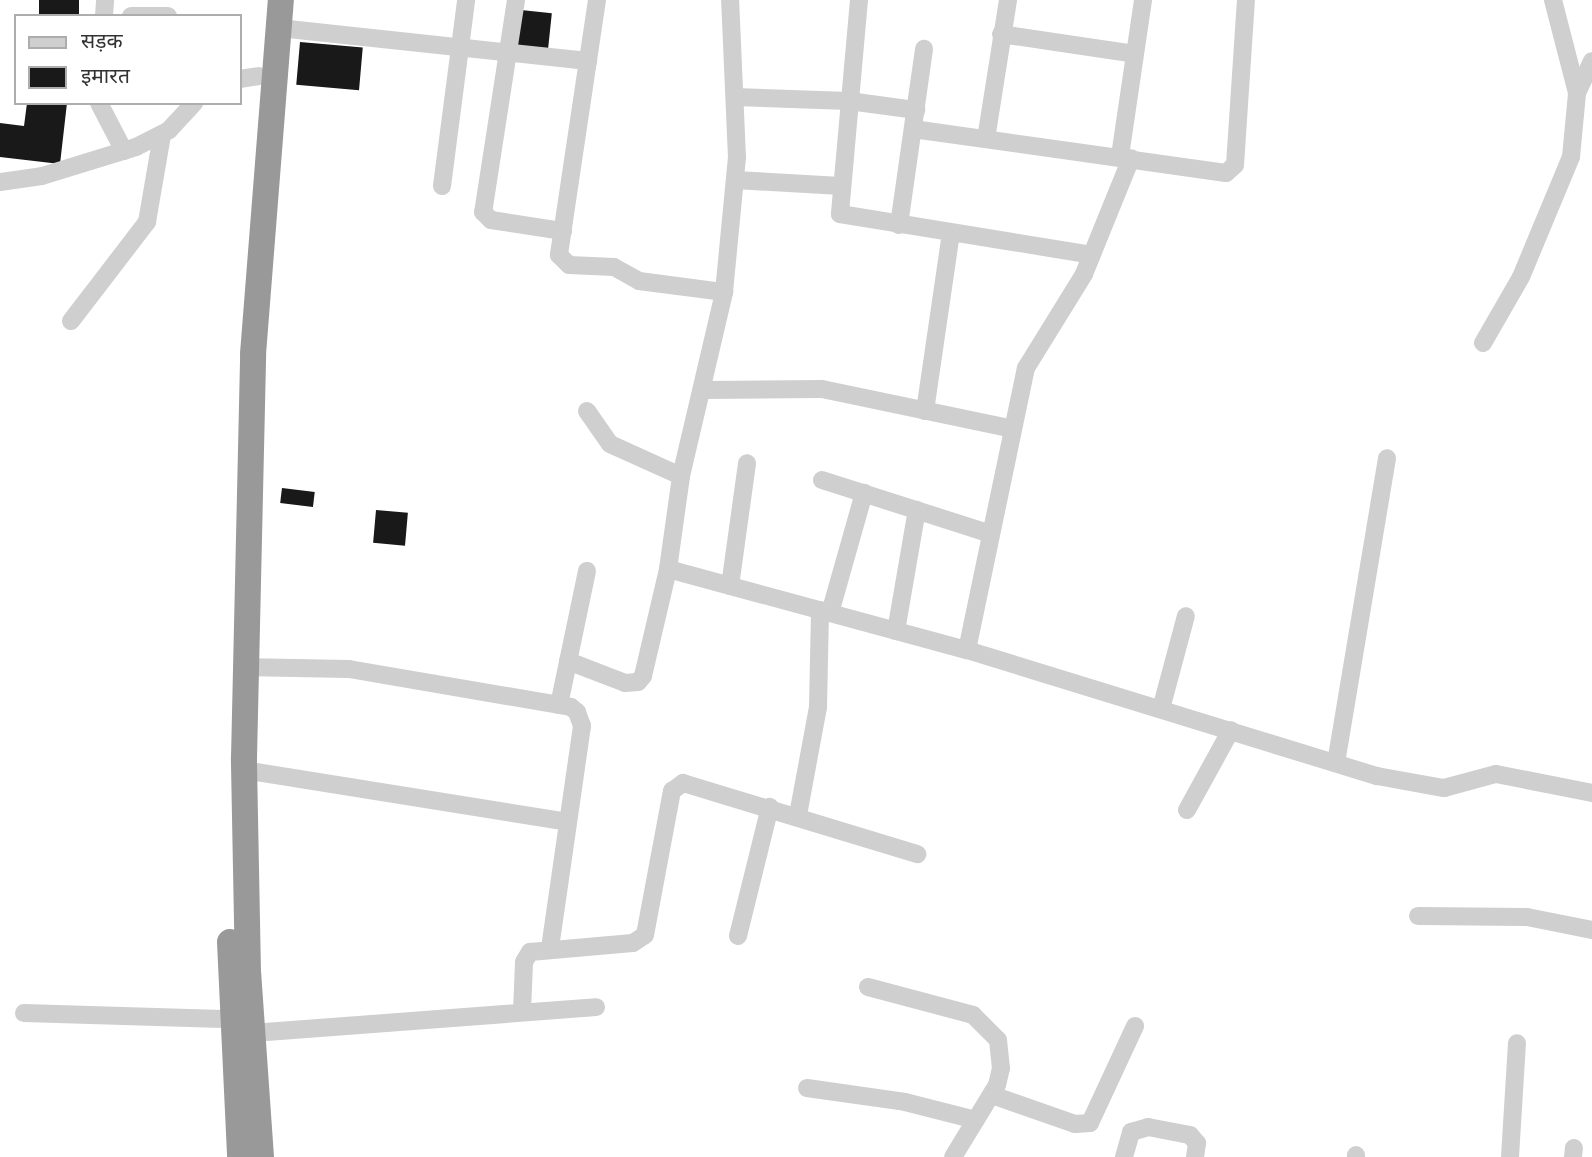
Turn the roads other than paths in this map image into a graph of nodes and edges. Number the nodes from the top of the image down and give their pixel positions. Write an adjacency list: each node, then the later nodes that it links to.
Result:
1 (264, 0): 20 (highway)
2 (281, 0): 12 (highway)
3 (466, 0): 14 (street)
4 (516, 0): 15 (street)
5 (597, 0): 18 (street)
6 (726, 0): 22 (street)
7 (859, 0): 23 (street)
8 (1008, 0): 13 (street)
9 (1143, 0): 17 (street)
10 (1246, 0): 31 (street)
11 (1553, 0): 21 (street)
12 (279, 27): 14 (street); 62 (highway)
13 (1001, 34): 17 (street); 29 (street)
14 (460, 44): 15 (street); 34 (street)
15 (511, 49): 18 (street); 37 (street)
16 (924, 49): 26 (street)
17 (1135, 54): 31 (street)
18 (588, 61): 37 (street)
19 (1592, 61): 21 (street)
20 (249, 77): 82 (highway)
21 (1577, 93): 42 (street)
22 (735, 97): 23 (street); 32 (street)
23 (849, 101): 26 (street); 35 (street)
24 (100, 105): 30 (street)
25 (192, 105): 28 (street)
26 (916, 110): 27 (street)
27 (913, 130): 29 (street); 36 (street)
28 (162, 135): 30 (street); 41 (street)
29 (986, 139): 31 (street)
30 (124, 151): 33 (street)
31 (1126, 157): 39 (street)
32 (735, 180): 35 (street); 40 (street)
33 (0, 182)
34 (442, 186)
35 (841, 186): 36 (street)
36 (899, 225): 38 (street)
37 (563, 231): 40 (street)
38 (951, 233): 39 (street); 45 (street)
39 (1092, 255): 46 (street)
40 (724, 292): 43 (street)
41 (71, 321)
42 (1483, 343)
43 (704, 390): 45 (street); 49 (street)
44 (587, 411): 49 (street)
45 (925, 411): 46 (street)
46 (1013, 429): 53 (street)
47 (1387, 458): 66 (street)
48 (747, 463): 56 (street)
49 (681, 476): 54 (street)
50 (822, 480): 51 (street)
51 (864, 493): 52 (street); 57 (street)
52 (917, 510): 53 (street); 59 (street)
53 (991, 534): 60 (street)
54 (668, 569): 56 (street); 61 (street)
55 (587, 571): 61 (street)
56 (730, 586): 57 (street)
57 (825, 612): 59 (street); 71 (street)
58 (1186, 616): 64 (street)
59 (896, 631): 60 (street)
60 (967, 650): 64 (street)
61 (568, 661): 63 (street)
62 (246, 667): 63 (street); 67 (highway)
63 (559, 705): 72 (street)
64 (1161, 709): 65 (street)
65 (1231, 730): 66 (street); 70 (street)
66 (1336, 763): 68 (street)
67 (244, 770): 72 (street); 82 (highway)
68 (1592, 793)
69 (771, 807): 71 (street); 76 (street); 77 (street)
70 (1187, 810)
71 (798, 815): 73 (street)
72 (568, 822): 77 (street)
73 (917, 854)
74 (1418, 916): 75 (street)
75 (1592, 930)
76 (738, 936)
77 (550, 948): 80 (street)
78 (868, 987): 86 (street)
79 (596, 1007): 80 (street)
80 (522, 1012): 82 (street)
81 (24, 1013): 82 (street)
82 (241, 1026): 88 (highway); 89 (highway)
83 (1135, 1026): 86 (street)
84 (1517, 1043): 93 (street)
85 (807, 1088): 87 (street)
86 (992, 1095): 87 (street)
87 (976, 1120): 90 (street)
88 (240, 1157)
89 (261, 1157)
90 (953, 1157)
91 (1124, 1157): 92 (street)
92 (1195, 1157)
93 (1510, 1157)

